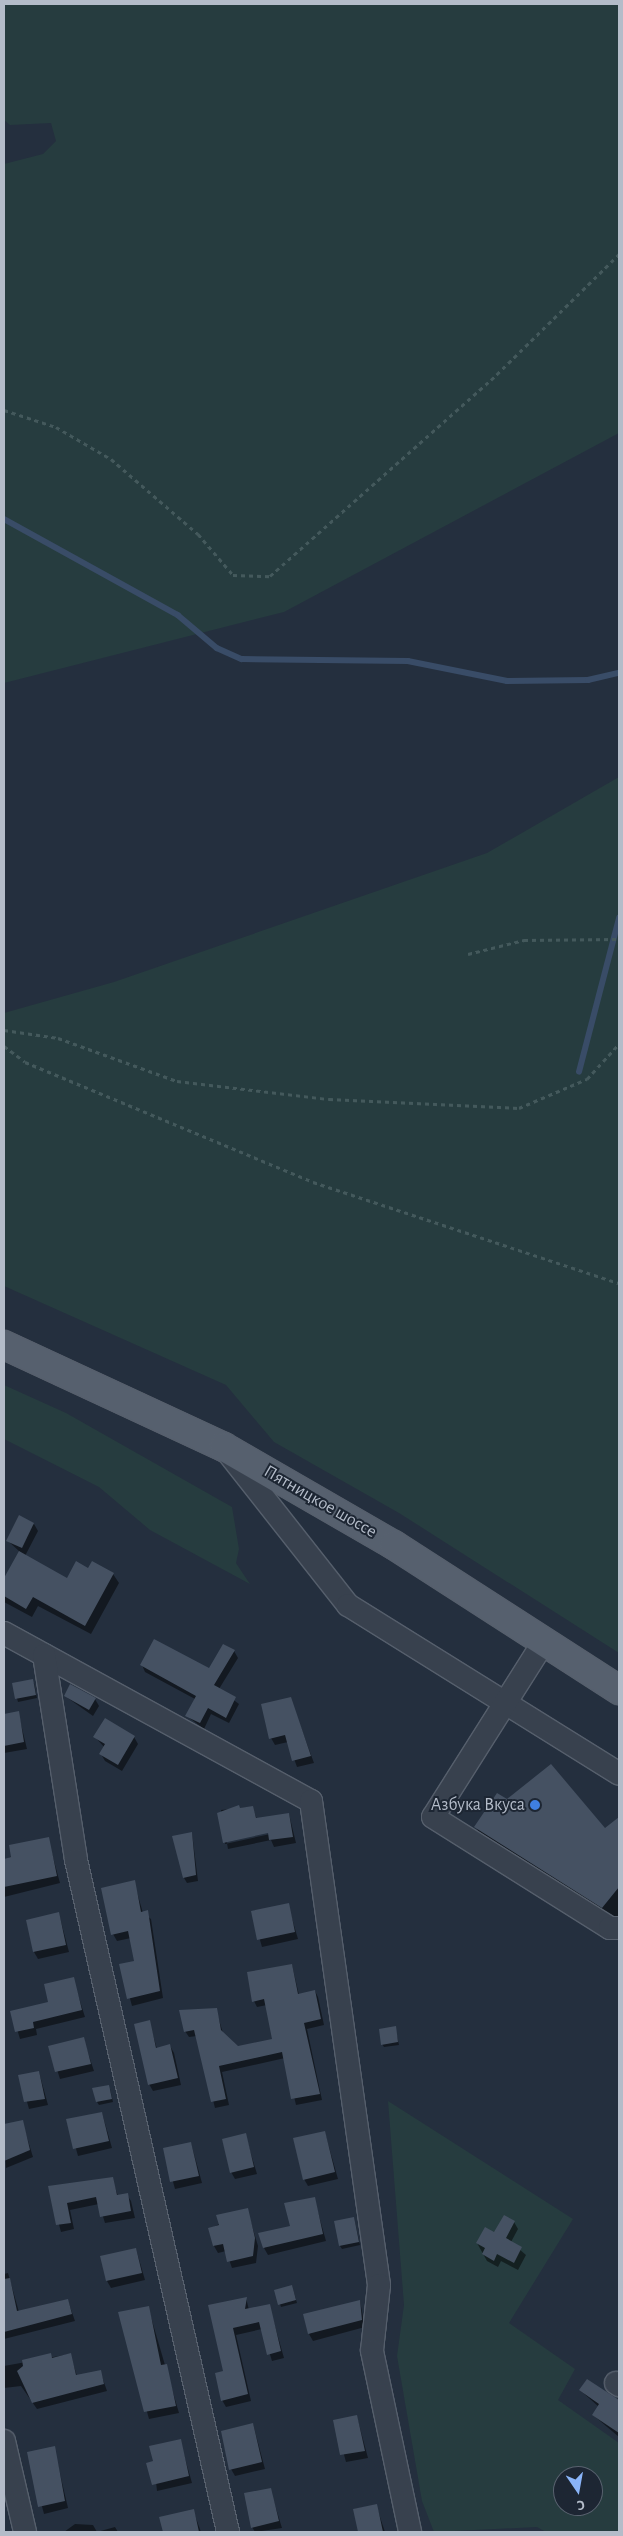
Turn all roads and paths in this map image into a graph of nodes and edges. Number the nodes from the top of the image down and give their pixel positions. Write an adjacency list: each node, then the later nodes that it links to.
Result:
1 (619, 254): 2 (path)
2 (4, 410)
3 (619, 939): 4 (path)
4 (468, 954)
5 (4, 1030): 6 (path)
6 (619, 1044)
7 (4, 1046): 8 (path)
8 (619, 1283)
9 (4, 1345): 10 (main road, Пятницкое шоссе)
10 (224, 1447): 12 (main road, Пятницкое шоссе); 15 (street)
11 (4, 1633): 13 (street)
12 (545, 1640): 14 (main road, Пятницкое шоссе); 15 (street)
13 (44, 1655): 20 (street); 21 (street)
14 (619, 1690)
15 (505, 1701): 16 (street); 17 (street)
16 (619, 1774)
17 (619, 1928)
18 (4, 2441): 19 (street)
19 (25, 2532)
20 (228, 2532)
21 (410, 2532)

